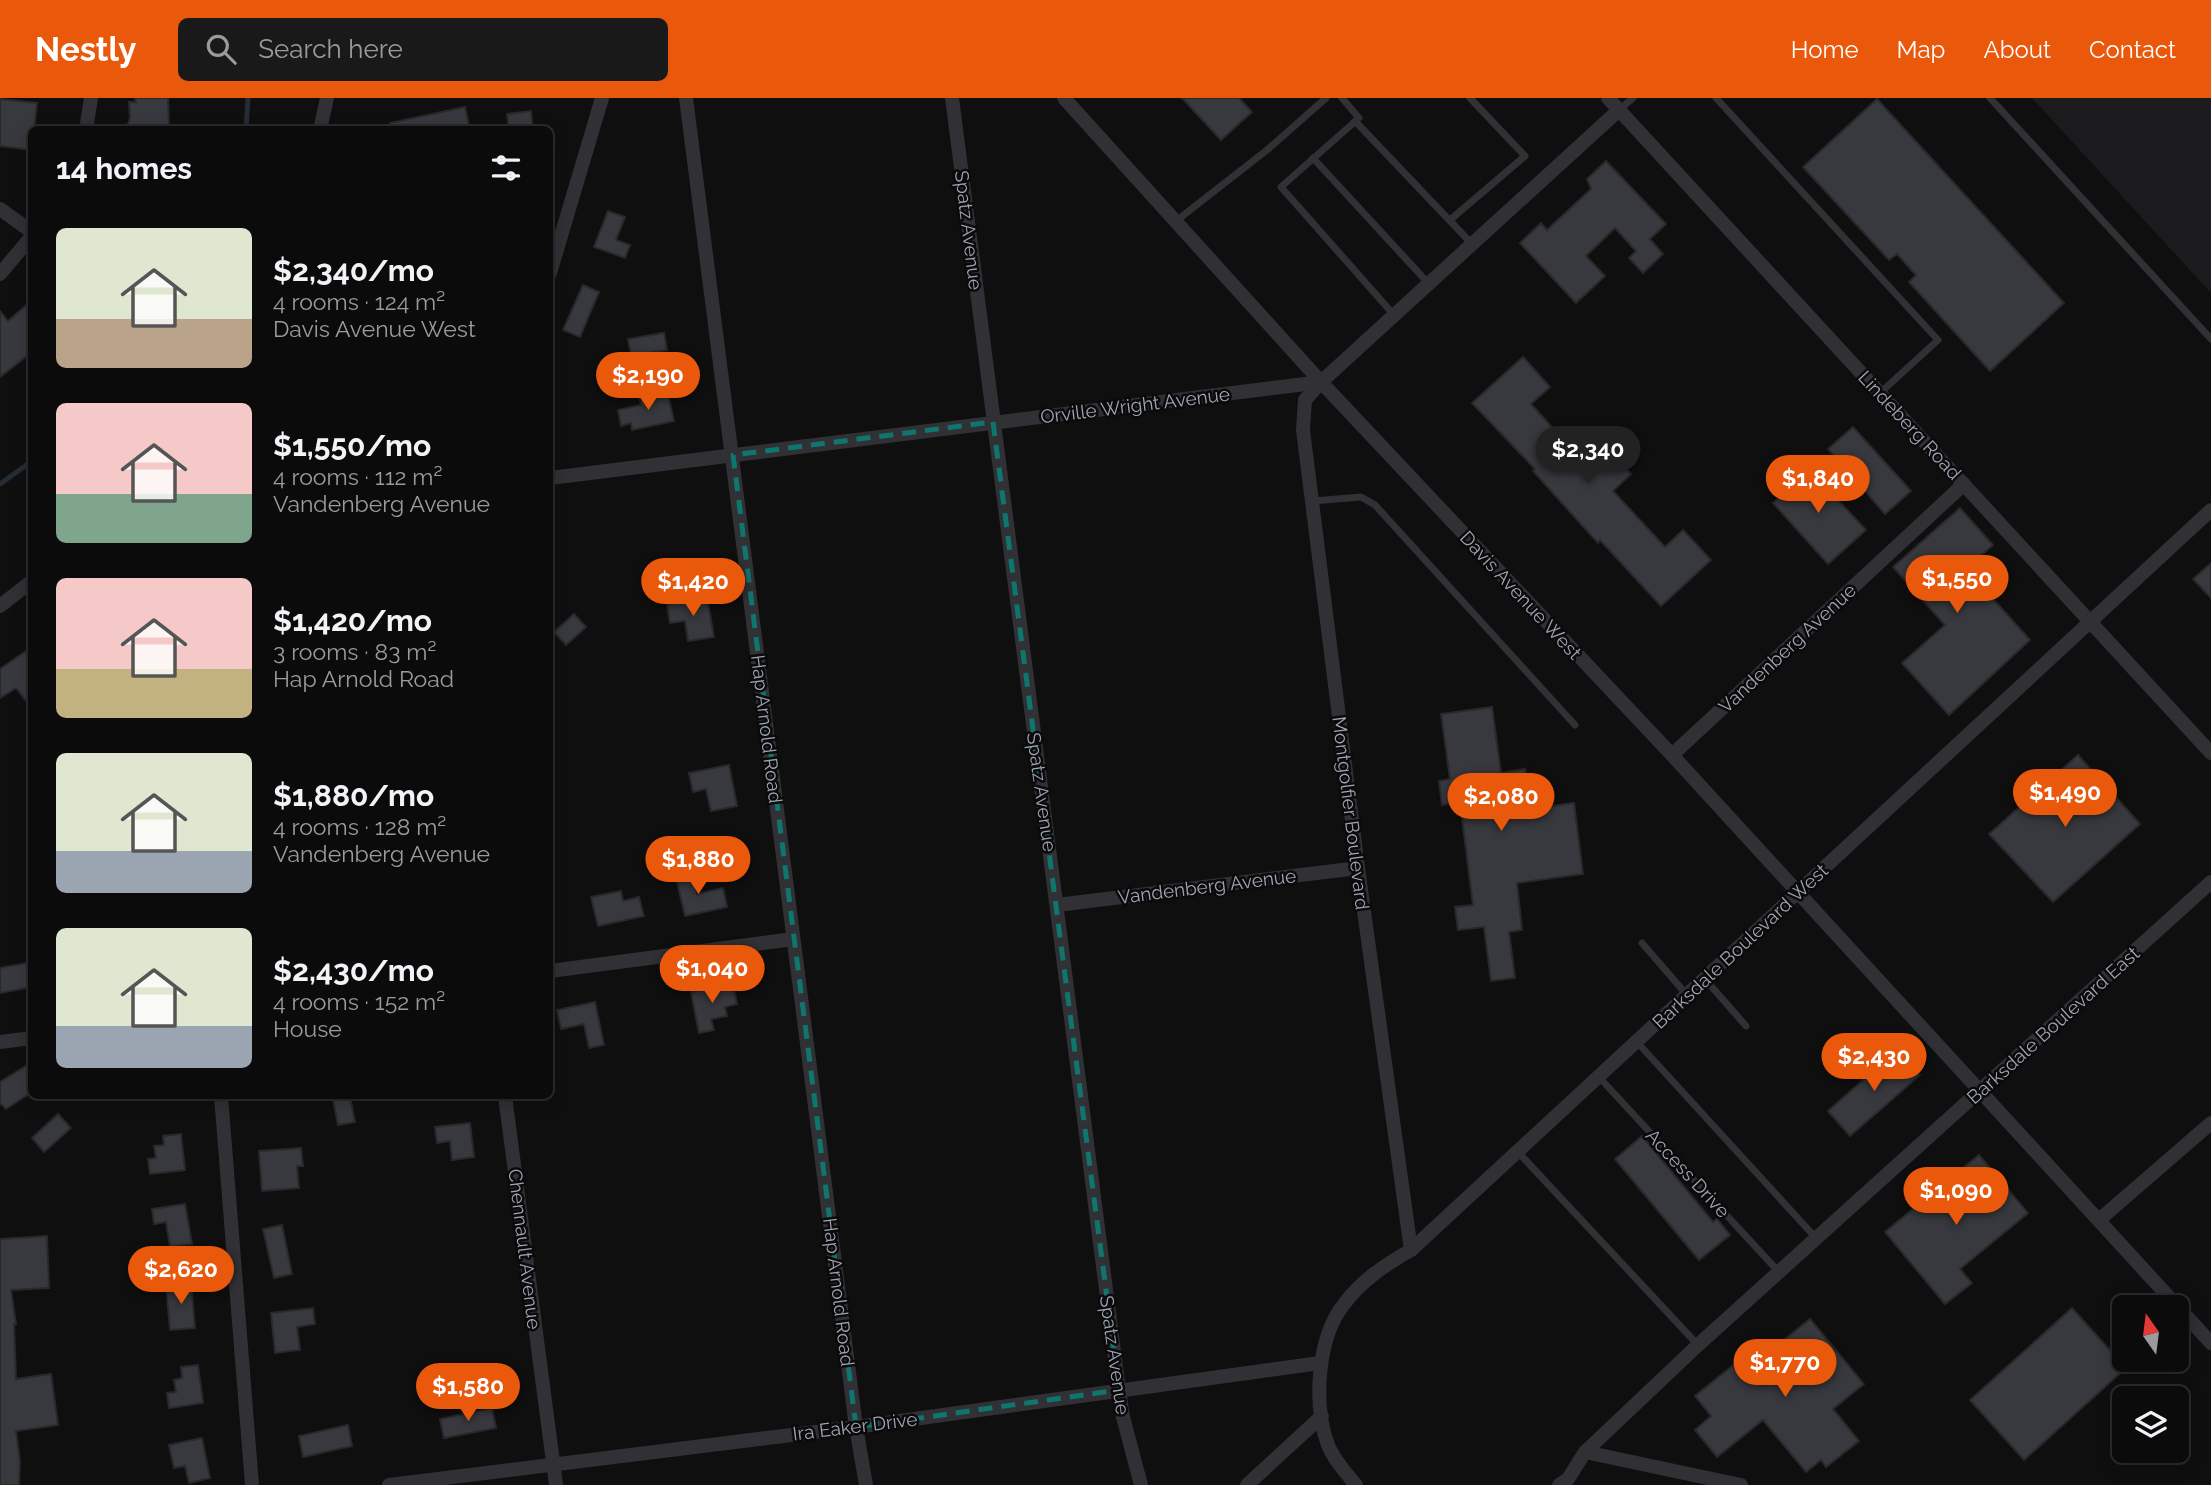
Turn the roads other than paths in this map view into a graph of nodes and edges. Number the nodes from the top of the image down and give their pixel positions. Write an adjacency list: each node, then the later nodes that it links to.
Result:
1 (91, 98): 16 (street)
2 (327, 98): 17 (street)
3 (602, 98): 25 (street)
4 (686, 98): 33 (street, Hap Arnold Road)
5 (952, 98): 32 (street, Spatz Avenue)
6 (1064, 98): 21 (street, Davis Avenue West)
7 (1326, 98): 21 (lane)
8 (1342, 98): 15 (lane)
9 (1471, 98): 20 (lane)
10 (1608, 98): 14 (street, Lindeberg Road)
11 (1633, 98): 14 (lane)
12 (1716, 98): 31 (lane)
13 (1990, 98): 29 (lane)
14 (1619, 110): 24 (street); 31 (street, Lindeberg Road)
15 (1355, 121): 18 (lane); 20 (lane)
16 (87, 126)
17 (321, 126)
18 (1313, 158): 27 (lane); 28 (lane)
19 (0, 209): 22 (street)
20 (1450, 220): 24 (lane)
21 (1176, 222): 30 (street, Davis Avenue West)
22 (28, 231)
23 (28, 239): 26 (street)
24 (1472, 244): 27 (street)
25 (553, 263)
26 (0, 274)
27 (1429, 284): 28 (street)
28 (1394, 315): 30 (street)
29 (2211, 339)
30 (1321, 382): 32 (street, Orville Wright Avenue); 36 (street, Montgolfier Boulevard); 43 (street, Davis Avenue West)
31 (1880, 393): 35 (street, Lindeberg Road)
32 (993, 422): 33 (street, Orville Wright Avenue); 47 (street, Spatz Avenue)
33 (733, 455): 34 (street, Orville Wright Avenue); 48 (street, Hap Arnold Road)
34 (553, 478)
35 (1964, 484): 40 (street, Lindeberg Road); 43 (street, Vandenberg Avenue)
36 (1312, 501): 41 (lane); 44 (street, Montgolfier Boulevard)
37 (2211, 510): 40 (street, Barksdale Boulevard West)
38 (28, 584): 39 (street)
39 (0, 606)
40 (2091, 621): 42 (street, Lindeberg Road); 46 (street, Barksdale Boulevard West)
41 (1575, 725)
42 (2211, 753)
43 (1672, 755): 46 (street, Davis Avenue West)
44 (1358, 868): 47 (street, Vandenberg Avenue); 65 (street, Montgolfier Boulevard)
45 (2211, 882): 58 (street, Barksdale Boulevard East)
46 (1799, 892): 51 (street, Barksdale Boulevard West); 58 (street, Davis Avenue West)
47 (1057, 905): 70 (street, Spatz Avenue)
48 (793, 939): 50 (street); 72 (street, Hap Arnold Road)
49 (1642, 943): 52 (lane)
50 (553, 971)
51 (1705, 979): 52 (street, Barksdale Boulevard West); 53 (lane)
52 (1687, 995): 55 (street, Barksdale Boulevard West)
53 (1746, 1026)
54 (28, 1038): 56 (street)
55 (1636, 1041): 57 (street, Barksdale Boulevard West); 64 (lane)
56 (0, 1042)
57 (1598, 1076): 62 (street, Barksdale Boulevard West); 66 (lane, Access Drive)
58 (1981, 1090): 63 (street, Davis Avenue West); 64 (street, Barksdale Boulevard East)
59 (220, 1099): 75 (street)
60 (505, 1099): 74 (street, Chennault Avenue)
61 (2211, 1123): 63 (street)
62 (1516, 1151): 65 (street, Barksdale Boulevard West); 68 (lane)
63 (2099, 1220): 67 (street, Davis Avenue West)
64 (1815, 1237): 66 (street, Barksdale Boulevard East)
65 (1411, 1250): 69 (street, Barksdale Boulevard West)
66 (1778, 1271): 68 (street, Barksdale Boulevard East)
67 (2211, 1342)
68 (1698, 1345): 73 (street, Barksdale Boulevard East)
69 (1320, 1363): 70 (street, Ira Eaker Drive); 71 (street, Barksdale Boulevard West)
70 (1119, 1390): 72 (street, Ira Eaker Drive); 79 (street, Spatz Avenue)
71 (1321, 1411): 80 (street); 81 (street)
72 (856, 1427): 74 (street, Ira Eaker Drive); 78 (street, Hap Arnold Road)
73 (1585, 1452): 82 (street, Barksdale Boulevard East); 83 (street)
74 (552, 1465): 76 (street, Ira Eaker Drive); 77 (street, Chennault Avenue)
75 (252, 1485)
76 (389, 1485)
77 (556, 1485)
78 (866, 1485)
79 (1141, 1485)
80 (1247, 1485)
81 (1356, 1485)
82 (1559, 1485)
83 (1741, 1485)

